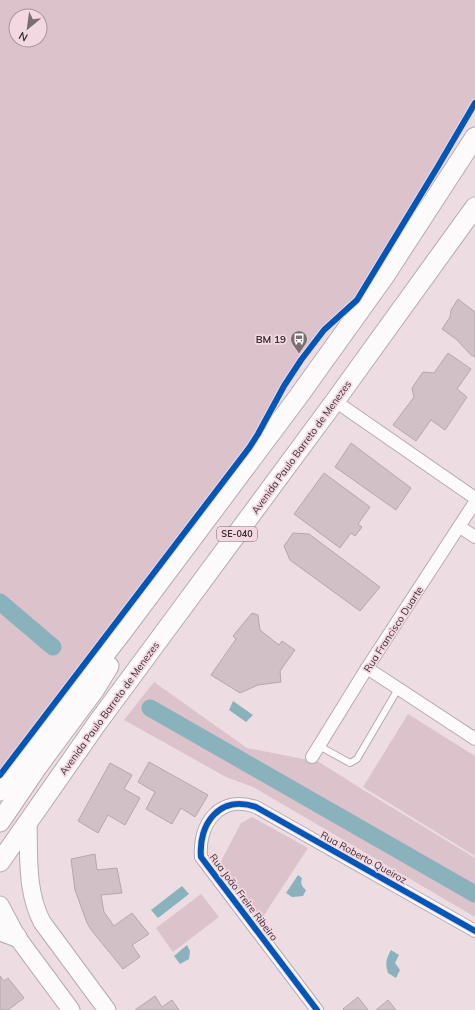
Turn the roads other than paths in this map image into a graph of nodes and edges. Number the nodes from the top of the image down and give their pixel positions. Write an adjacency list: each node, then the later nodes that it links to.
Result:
1 (475, 137): 8 (main road, SE-040)
2 (475, 207): 3 (main road, Avenida Paulo Barreto de Menezes / SE-040)
3 (335, 401): 4 (street); 17 (main road, Avenida Paulo Barreto de Menezes / SE-040)
4 (475, 498)
5 (475, 502): 6 (street, Rua Francisco Duarte)
6 (460, 527): 7 (street); 9 (street, Rua Francisco Duarte)
7 (475, 537)
8 (123, 631): 14 (main road, SE-040); 16 (main road)
9 (367, 668): 10 (street); 12 (street, Rua Francisco Duarte)
10 (398, 689): 11 (street); 12 (lane)
11 (475, 739)
12 (319, 746): 13 (street, Rua Francisco Duarte)
13 (312, 757)
14 (0, 791)
15 (242, 804): 20 (street, Rua Roberto Queiroz); 24 (street, Rua João Freire Ribeiro)
16 (0, 822)
17 (28, 822): 18 (main road, Avenida Paulo Barreto de Menezes / SE-040); 23 (main road)
18 (0, 862)
19 (0, 905): 21 (main road)
20 (475, 931)
21 (8, 934): 22 (main road)
22 (71, 1010)
23 (107, 1010)
24 (317, 1010)

